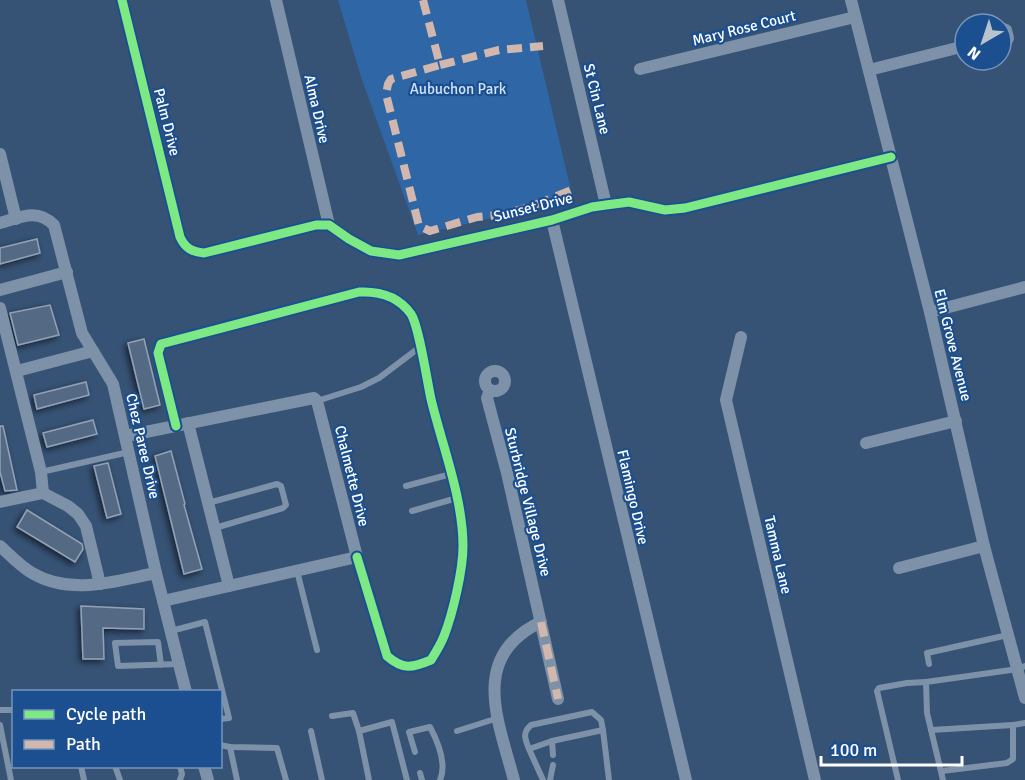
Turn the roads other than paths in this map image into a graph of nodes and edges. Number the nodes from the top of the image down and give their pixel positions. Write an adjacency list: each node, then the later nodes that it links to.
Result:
1 (122, 0): 15 (street, Palm Drive)
2 (276, 0): 15 (street, Alma Drive)
3 (558, 0): 11 (street, St Cin Lane)
4 (851, 0): 5 (street, Elm Grove Avenue)
5 (855, 17): 7 (street, Mary Rose Court); 8 (street, Elm Grove Avenue)
6 (953, 49): 8 (street)
7 (640, 69)
8 (869, 70): 10 (street, Elm Grove Avenue)
9 (0, 154): 12 (street)
10 (891, 157): 11 (street, Sunset Drive); 20 (street, Elm Grove Avenue)
11 (606, 205): 13 (street, Sunset Drive)
12 (16, 219): 14 (street); 16 (street, Chez Paree Drive)
13 (552, 220): 15 (street, Sunset Drive); 95 (street, Flamingo Drive)
14 (0, 223)
15 (329, 225)
16 (67, 272): 18 (street); 24 (street, Chez Paree Drive)
17 (1025, 286): 20 (street)
18 (0, 290)
19 (0, 308): 22 (street)
20 (930, 312): 28 (street, Elm Grove Avenue)
21 (741, 337): 96 (street, Tamma Lane)
22 (4, 339): 25 (street)
23 (420, 347): 27 (lane); 29 (street); 34 (street)
24 (93, 351): 25 (street); 30 (street, Chez Paree Drive)
25 (16, 371): 33 (street)
26 (490, 390): 51 (street, Sturbridge Village Drive)
27 (317, 401): 29 (street); 44 (street, Chalmette Drive)
28 (956, 421): 31 (street); 43 (street, Elm Grove Avenue)
29 (182, 424): 30 (street); 39 (street)
30 (126, 436): 32 (street, Chez Paree Drive)
31 (866, 442)
32 (129, 452): 33 (lane); 47 (street, Chez Paree Drive)
33 (41, 472): 36 (street)
34 (451, 474): 35 (lane); 37 (street)
35 (406, 486)
36 (43, 493): 38 (street); 48 (street)
37 (457, 498): 40 (lane); 44 (street, Chalmette Drive)
38 (0, 502)
39 (208, 503): 41 (street); 41 (lane)
40 (412, 511)
41 (214, 528): 49 (street)
42 (0, 546): 48 (street)
43 (984, 546): 45 (street); 53 (street, Elm Grove Avenue)
44 (357, 557): 46 (street)
45 (899, 568)
46 (297, 571): 49 (street); 54 (lane)
47 (156, 573): 48 (street); 50 (street, Chez Paree Drive)
48 (100, 584)
49 (229, 586): 50 (street)
50 (163, 601): 52 (street, Chez Paree Drive)
51 (541, 622): 64 (street, Sturbridge Village Drive); 66 (street)
52 (171, 631): 55 (street, Chez Paree Drive); 61 (lane)
53 (1008, 635): 56 (lane); 58 (street, Elm Grove Avenue)
54 (317, 650)
55 (179, 664): 57 (lane); 60 (street, Chez Paree Drive)
56 (929, 664)
57 (161, 665): 57 (lane)
58 (1021, 668): 59 (lane); 63 (street, Elm Grove Avenue)
59 (926, 682): 72 (lane); 97 (lane)
60 (181, 690)
61 (222, 690)
62 (222, 690): 67 (lane)
63 (1025, 698)
64 (558, 699)
65 (332, 716): 74 (lane)
66 (499, 718): 75 (lane); 91 (street)
67 (222, 719)
68 (1025, 723): 69 (lane)
69 (1012, 724): 72 (lane); 83 (lane)
70 (0, 725): 84 (lane)
71 (603, 730): 76 (lane); 79 (lane); 94 (lane)
72 (931, 730): 83 (lane)
73 (311, 731): 87 (lane)
74 (359, 731): 88 (lane); 89 (lane)
75 (457, 731)
76 (552, 741): 79 (lane); 81 (lane)
77 (222, 745): 78 (lane)
78 (230, 747): 85 (lane); 86 (lane)
79 (530, 749): 92 (lane)
80 (415, 752): 90 (lane)
81 (553, 755)
82 (553, 765): 93 (lane)
83 (942, 771): 98 (lane)
84 (11, 780)
85 (237, 780)
86 (286, 780)
87 (322, 780)
88 (369, 780)
89 (407, 780)
90 (440, 780)
91 (514, 780)
92 (543, 780)
93 (550, 780)
94 (609, 780)
95 (686, 780)
96 (815, 780)
97 (898, 780)
98 (944, 780)

